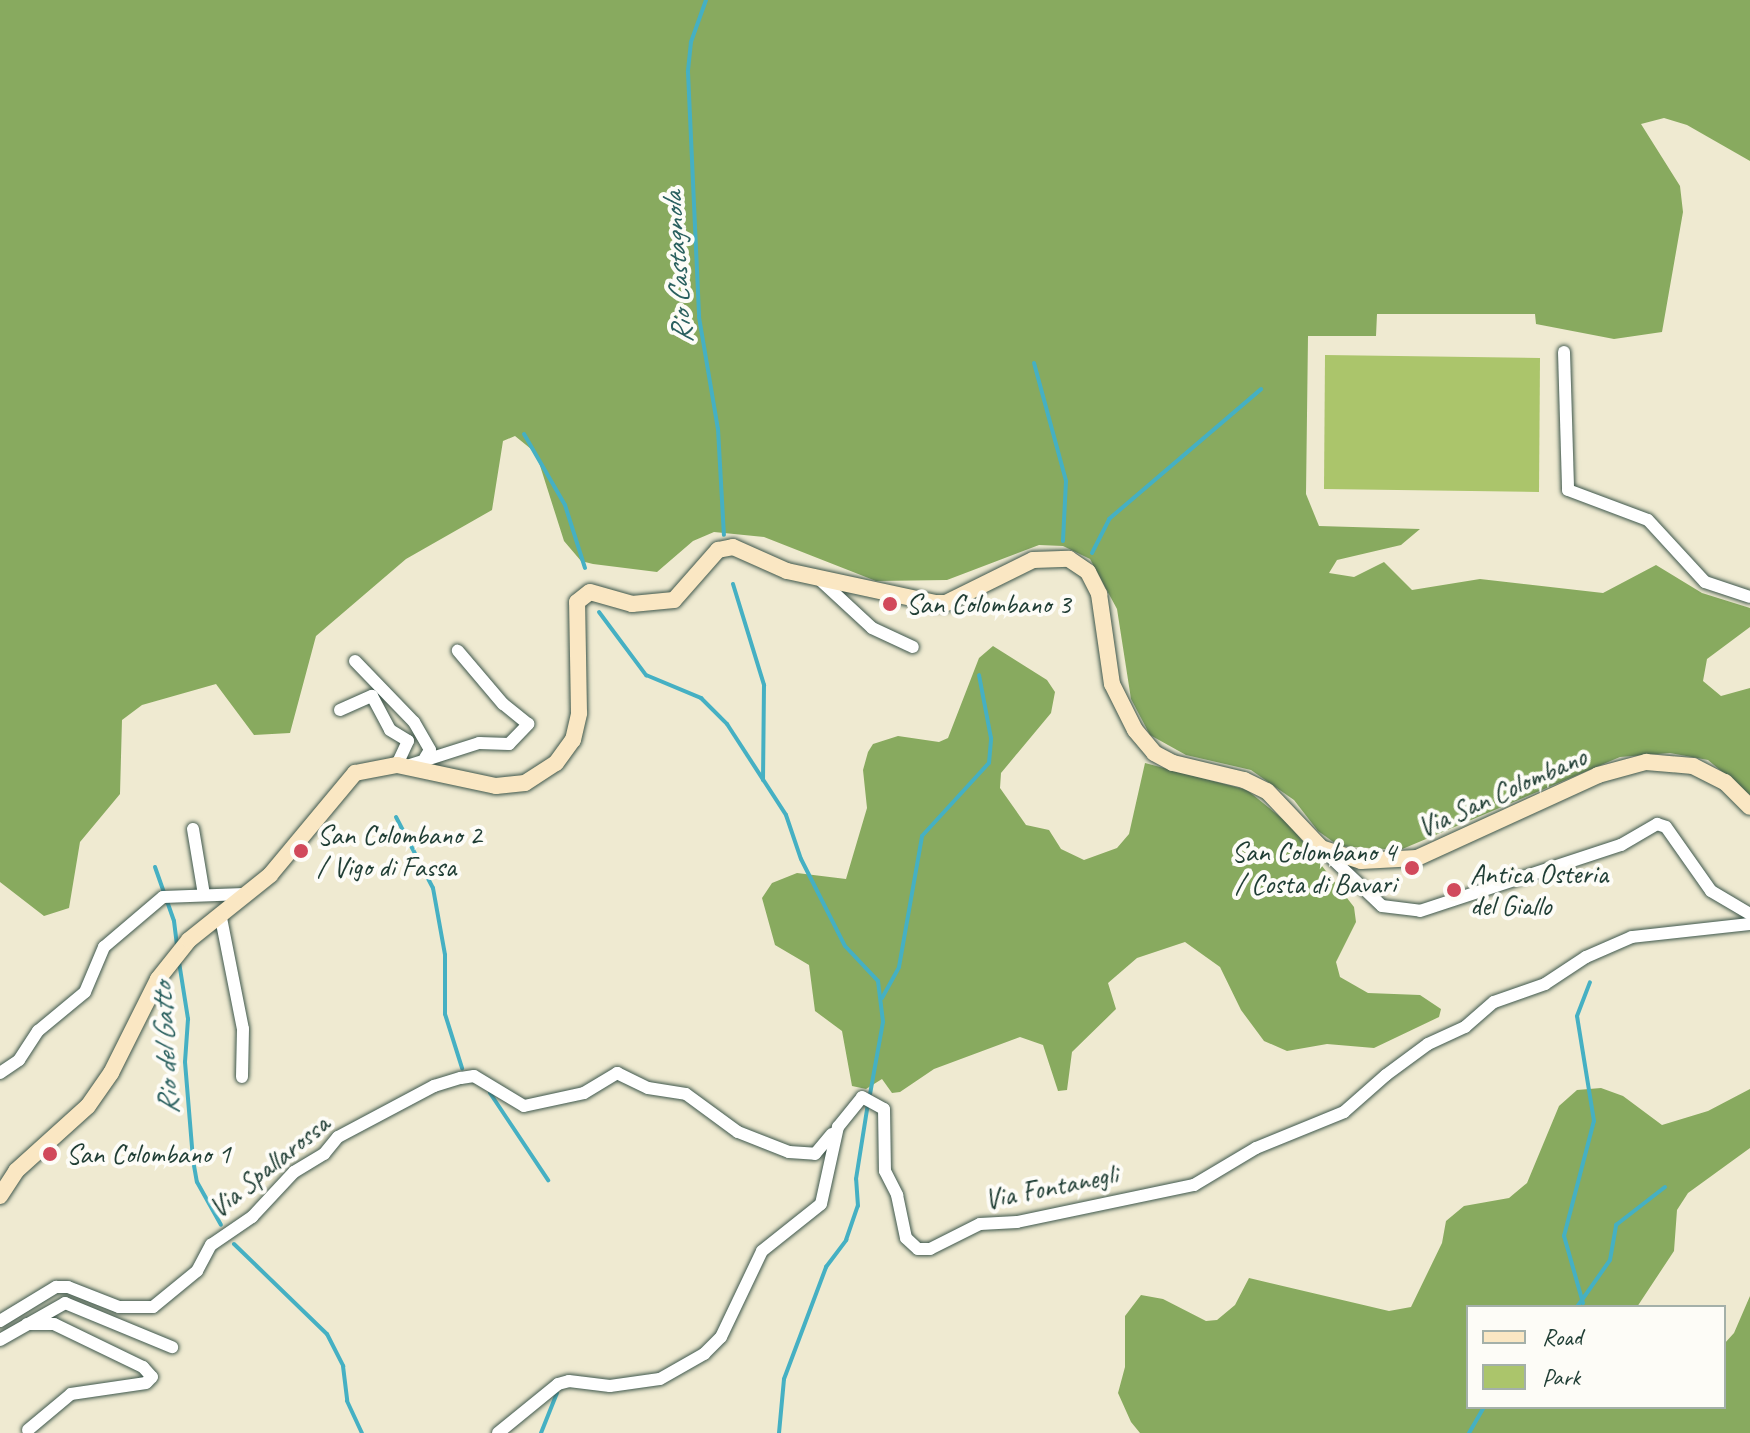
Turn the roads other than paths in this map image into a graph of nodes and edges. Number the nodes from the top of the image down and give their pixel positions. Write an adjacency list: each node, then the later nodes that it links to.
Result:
1 (1564, 352): 3 (street)
2 (817, 577): 4 (street, Via San Colombano); 9 (street, Via San Colombano); 12 (street, Via San Colombano)
3 (1750, 597)
4 (913, 647)
5 (458, 651): 8 (street)
6 (355, 661): 8 (street)
7 (340, 710): 9 (street)
8 (425, 758): 9 (street)
9 (402, 766): 13 (street, Via San Colombano)
10 (1750, 807): 12 (street, Via San Colombano)
11 (193, 829): 14 (street)
12 (1321, 848): 16 (street)
13 (244, 894): 14 (street); 15 (street, Via San Colombano)
14 (204, 895): 18 (street)
15 (220, 913): 19 (street); 21 (street, Via San Colombano)
16 (1750, 914)
17 (1750, 924): 20 (street, Via Fontanegli)
18 (0, 1073)
19 (242, 1077)
20 (838, 1127): 22 (street, Via Spallarossa); 27 (street, Via Fontanegli)
21 (0, 1196)
22 (0, 1321)
23 (27, 1324): 24 (street); 25 (street); 26 (street)
24 (0, 1340)
25 (172, 1347)
26 (28, 1430)
27 (498, 1433)

